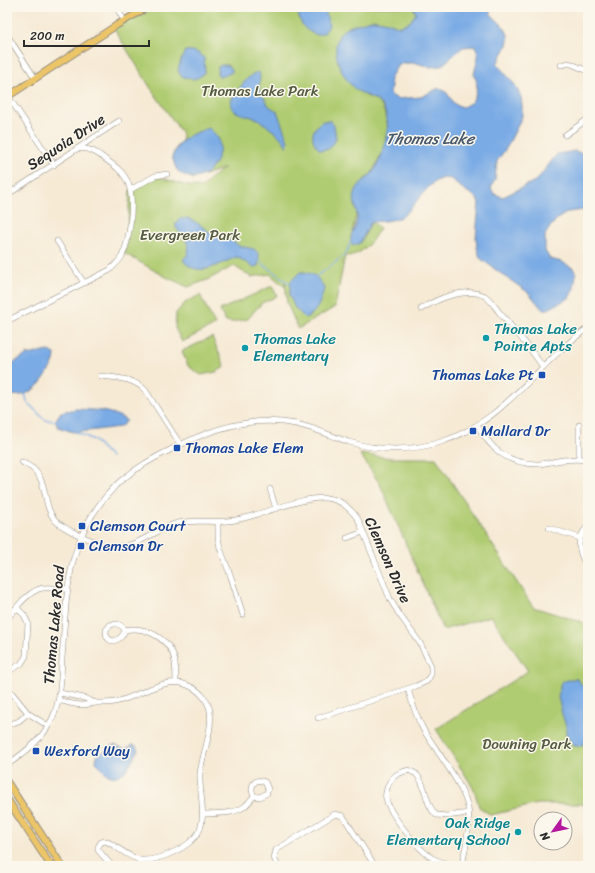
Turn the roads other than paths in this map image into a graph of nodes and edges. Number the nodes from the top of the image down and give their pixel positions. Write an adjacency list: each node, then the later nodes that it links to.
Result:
1 (116, 7): 3 (street)
2 (148, 7): 3 (main road)
3 (124, 20): 7 (main road)
4 (7, 35): 7 (street)
5 (561, 65): 6 (street)
6 (588, 71)
7 (35, 78): 8 (main road)
8 (8, 96): 13 (street)
9 (588, 119): 11 (street)
10 (119, 122): 12 (street, Sequoia Drive)
11 (566, 135)
12 (77, 149): 13 (street, Sequoia Drive); 15 (street)
13 (54, 165): 16 (street, Sequoia Drive)
14 (167, 174): 15 (street)
15 (130, 190): 18 (street)
16 (7, 195)
17 (57, 241): 18 (street)
18 (84, 283): 20 (street)
19 (421, 309): 22 (street)
20 (7, 321)
21 (588, 328): 22 (street, Thomas Lake Road)
22 (544, 367): 24 (street, Thomas Lake Road)
23 (101, 376): 26 (street)
24 (477, 425): 26 (street, Thomas Lake Road); 27 (street)
25 (580, 425): 27 (street)
26 (180, 444): 36 (street, Thomas Lake Road)
27 (579, 459): 28 (street)
28 (588, 460)
29 (22, 462): 36 (street)
30 (270, 489): 31 (street)
31 (276, 509): 32 (street, Clemson Drive); 35 (street, Clemson Drive)
32 (218, 522): 36 (street, Clemson Drive); 42 (street)
33 (588, 526): 38 (street)
34 (549, 528): 38 (street)
35 (363, 532): 37 (street); 48 (street, Clemson Drive)
36 (81, 535): 40 (street, Thomas Lake Road)
37 (347, 538)
38 (580, 538): 39 (street)
39 (588, 570)
40 (68, 589): 41 (street); 49 (street, Thomas Lake Road)
41 (16, 608): 43 (street); 45 (street)
42 (242, 615)
43 (7, 619)
44 (125, 630): 46 (street)
45 (7, 672)
46 (176, 682): 51 (street); 61 (street)
47 (7, 687): 52 (street)
48 (408, 689): 53 (street); 60 (street)
49 (60, 693): 50 (street, Thomas Lake Road); 51 (street)
50 (58, 700): 51 (street); 55 (street, Thomas Lake Road)
51 (96, 703)
52 (28, 713): 54 (street); 55 (street)
53 (318, 718)
54 (7, 725)
55 (48, 726): 56 (street, Thomas Lake Road)
56 (7, 765)
57 (7, 782): 64 (main road)
58 (254, 796): 61 (street)
59 (7, 799): 63 (main road)
60 (469, 812): 69 (street); 70 (street)
61 (202, 814): 62 (street)
62 (140, 860): 65 (street); 66 (street)
63 (51, 866)
64 (62, 866)
65 (112, 866)
66 (137, 866)
67 (278, 866): 68 (street)
68 (375, 866)
69 (456, 866)
70 (462, 866)

